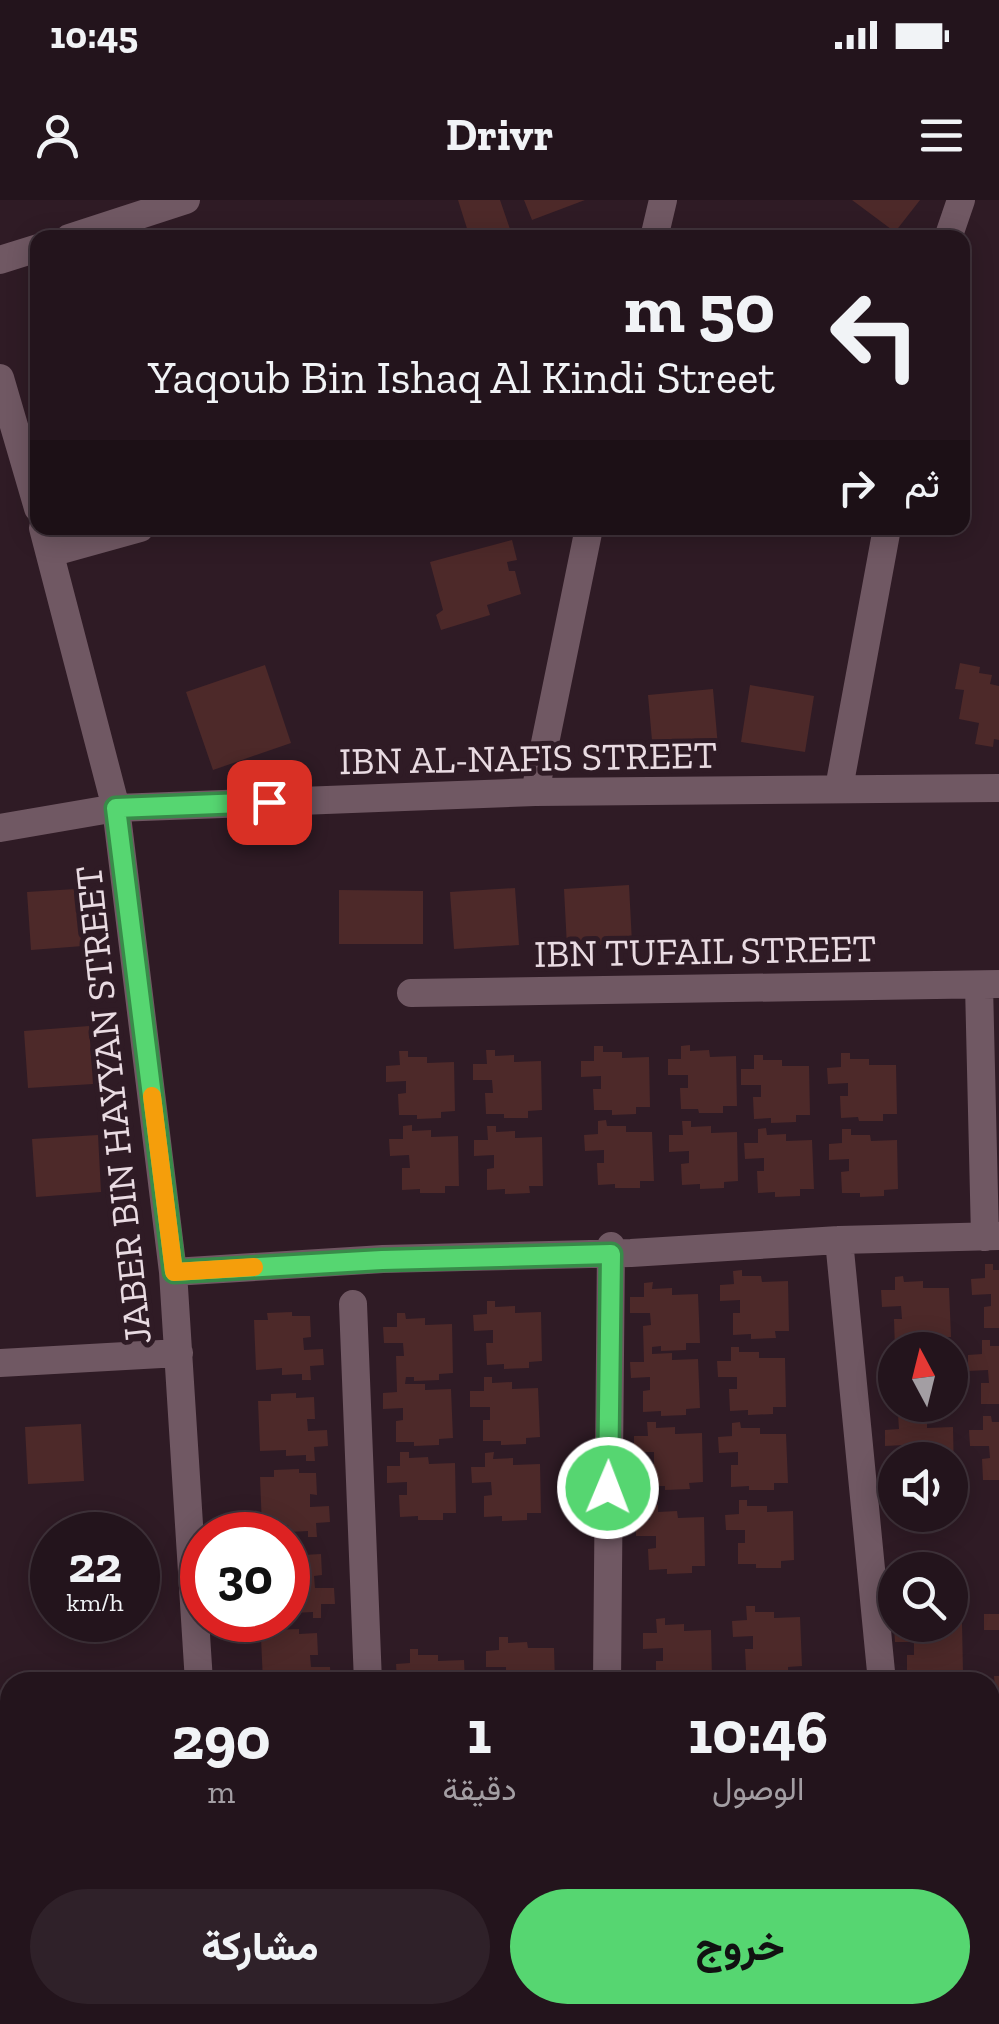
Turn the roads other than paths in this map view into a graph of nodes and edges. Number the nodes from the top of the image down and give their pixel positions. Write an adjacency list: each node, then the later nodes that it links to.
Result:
1 (186, 200): 4 (street)
2 (663, 200): 5 (street)
3 (961, 200): 6 (street)
4 (94, 230)
5 (656, 230)
6 (951, 230)
7 (30, 251): 8 (street)
8 (0, 260)
9 (0, 378): 10 (street)
10 (30, 481)
11 (86, 535): 14 (street)
12 (587, 535): 17 (street)
13 (887, 535): 15 (street)
14 (47, 540): 18 (street, JABER BIN HAYYAN STREET)
15 (839, 788): 16 (street, IBN AL-NAFIS STREET); 17 (street, IBN AL-NAFIS STREET)
16 (999, 788)
17 (535, 792): 18 (street, IBN AL-NAFIS STREET)
18 (116, 808): 19 (street, IBN AL-NAFIS STREET); 25 (street, JABER BIN HAYYAN STREET)
19 (0, 828)
20 (989, 984): 21 (street, IBN TUFAIL STREET); 22 (street)
21 (411, 993)
22 (992, 1237): 23 (street)
23 (839, 1240): 24 (street); 32 (street)
24 (611, 1250): 25 (street); 31 (street)
25 (174, 1272): 27 (street, JABER BIN HAYYAN STREET)
26 (352, 1304): 30 (street)
27 (179, 1353): 28 (street); 29 (street, JABER BIN HAYYAN STREET)
28 (0, 1363)
29 (198, 1672)
30 (368, 1672)
31 (607, 1672)
32 (881, 1672)

